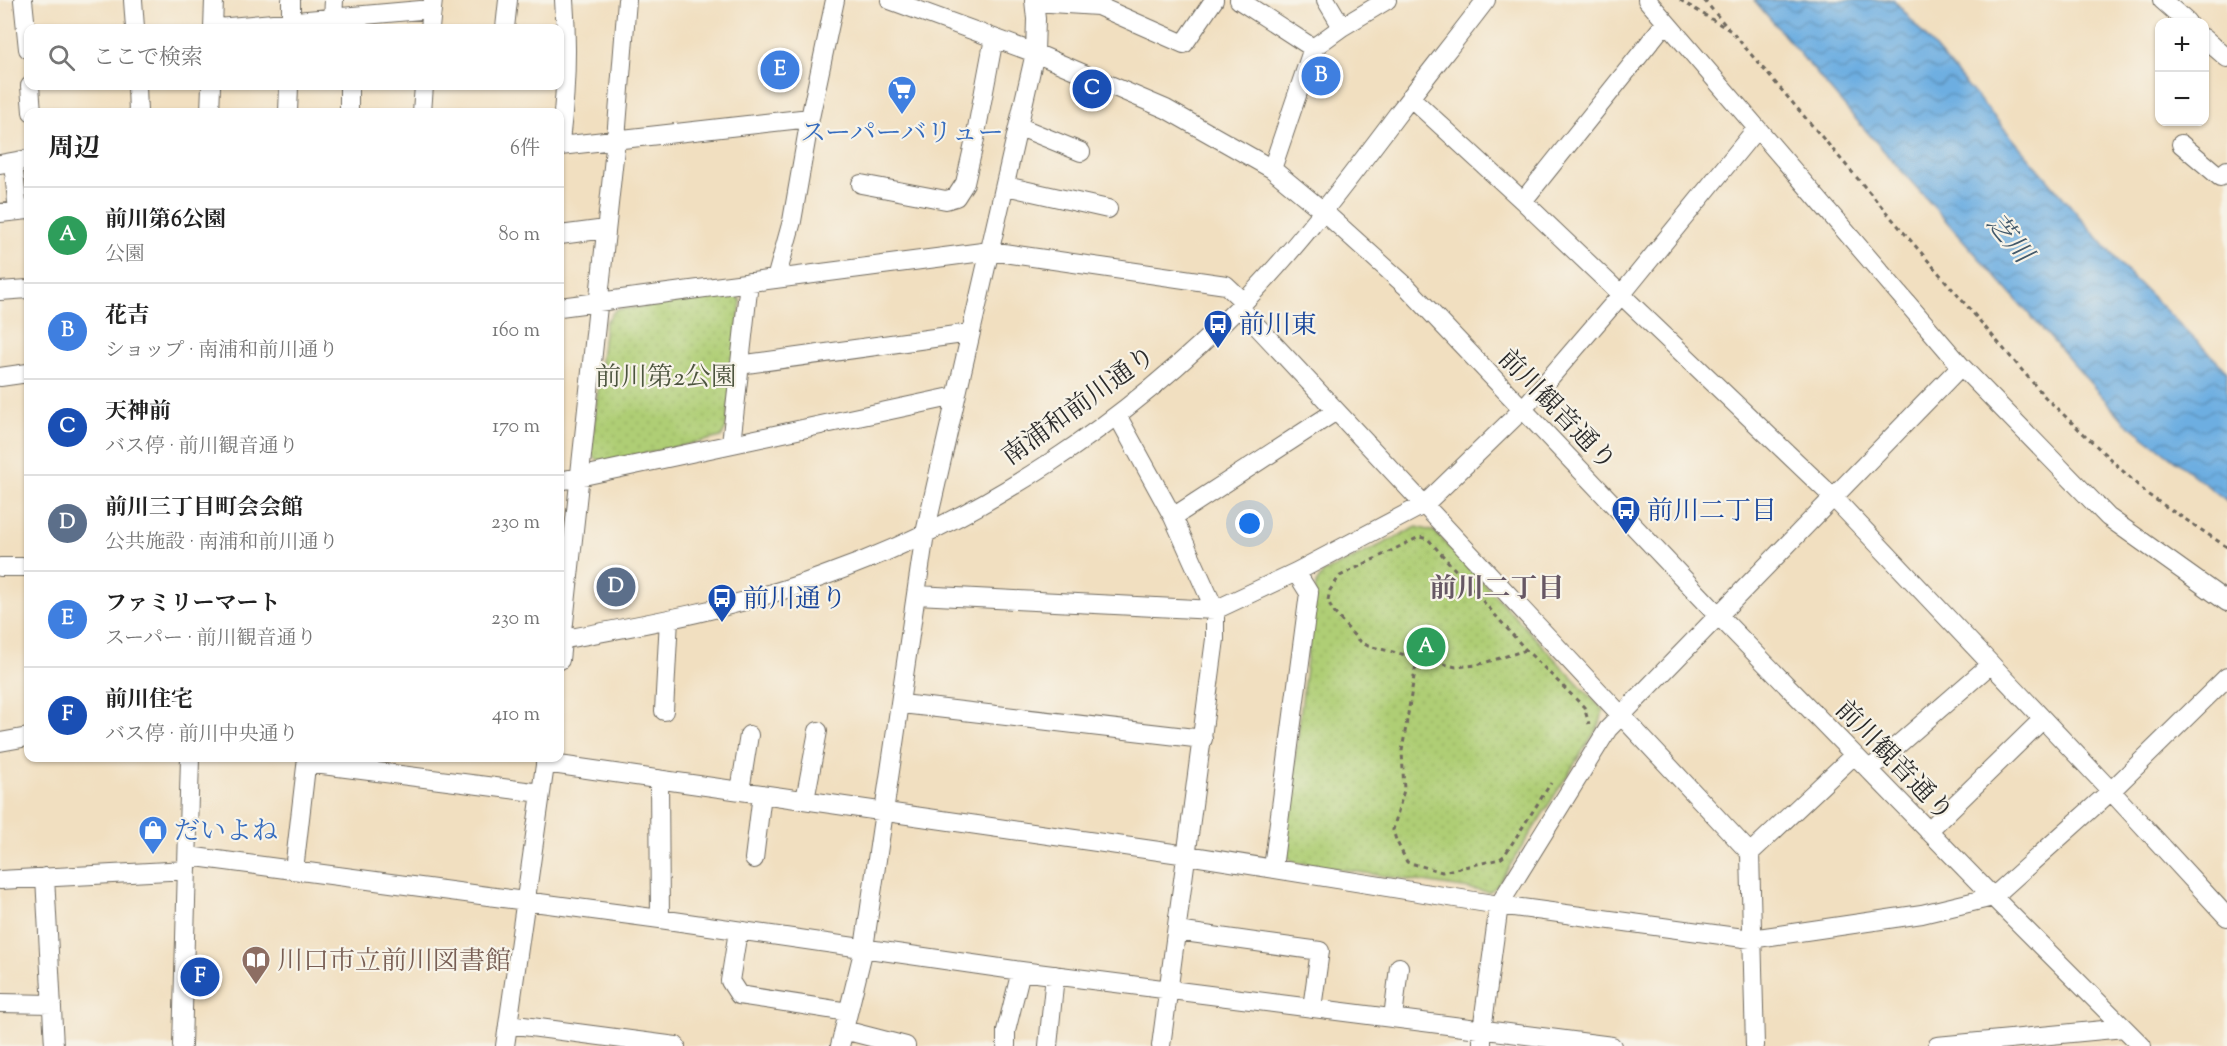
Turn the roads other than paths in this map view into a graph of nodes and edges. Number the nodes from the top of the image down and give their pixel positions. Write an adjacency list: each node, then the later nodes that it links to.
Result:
1 (23, 0): 23 (street)
2 (133, 0): 24 (street)
3 (213, 0): 25 (street)
4 (291, 0): 26 (street)
5 (508, 0): 29 (street)
6 (564, 0): 49 (street)
7 (627, 0): 53 (street)
8 (835, 0): 50 (street)
9 (890, 0): 18 (street, 前川観音通り)
10 (1214, 0): 17 (street)
11 (1239, 0): 33 (street)
12 (1326, 0): 30 (street)
13 (1387, 0): 30 (street)
14 (1486, 0): 42 (street, 南浦和前川通り)
15 (1647, 0): 22 (street)
16 (2163, 0): 21 (street)
17 (1034, 1): 34 (street)
18 (908, 3): 31 (street, 前川観音通り)
19 (432, 5): 20 (street); 28 (street)
20 (342, 16): 27 (street)
21 (2183, 18)
22 (1666, 22): 52 (street); 62 (street)
23 (26, 24)
24 (135, 24)
25 (215, 24)
26 (291, 24)
27 (297, 24)
28 (430, 24)
29 (505, 24)
30 (1342, 27): 33 (street)
31 (994, 38): 34 (street, 前川観音通り); 60 (street)
32 (2209, 42): 35 (street)
33 (1313, 48): 58 (street)
34 (1035, 53): 51 (street); 58 (street, 前川観音通り)
35 (2227, 58)
36 (30, 90): 43 (street)
37 (137, 90): 44 (street)
38 (211, 90): 45 (street)
39 (289, 90): 46 (street)
40 (349, 90): 47 (street)
41 (424, 90): 48 (street)
42 (1410, 97): 62 (street); 65 (street, 南浦和前川通り)
43 (32, 108)
44 (138, 108)
45 (210, 108)
46 (288, 108)
47 (349, 108)
48 (422, 108)
49 (564, 108)
50 (810, 118): 53 (street); 69 (street)
51 (1020, 127): 56 (street); 61 (street)
52 (1756, 128): 73 (street); 79 (street)
53 (616, 139): 55 (street); 66 (street)
54 (2181, 144): 59 (street)
55 (564, 146)
56 (1081, 152)
57 (14, 162): 64 (street)
58 (1272, 169): 65 (street, 前川観音通り)
59 (2227, 170)
60 (861, 184)
61 (1006, 186): 63 (street); 68 (street)
62 (1523, 201): 73 (street)
63 (1108, 209)
64 (15, 211)
65 (1324, 212): 75 (street, 南浦和前川通り); 83 (street, 前川観音通り)
66 (606, 229): 67 (street); 74 (street)
67 (564, 234)
68 (990, 251): 69 (street); 75 (street); 77 (street)
69 (776, 279): 70 (street)
70 (748, 282): 74 (street); 78 (street)
71 (24, 289): 72 (street)
72 (0, 291)
73 (1622, 295): 83 (street); 89 (street)
74 (599, 302): 76 (street); 87 (street)
75 (1242, 304): 84 (street); 85 (street, 南浦和前川通り)
76 (564, 306)
77 (970, 333): 78 (street); 82 (street)
78 (739, 365): 86 (street)
79 (1961, 366): 89 (street); 97 (street)
80 (24, 374): 81 (street)
81 (0, 377)
82 (956, 396): 86 (street); 92 (street)
83 (1523, 410): 90 (street); 100 (street, 前川観音通り)
84 (1336, 411): 90 (street); 91 (street)
85 (1117, 415): 91 (street); 92 (street, 南浦和前川通り)
86 (731, 444): 87 (street)
87 (580, 476): 88 (street); 99 (street)
88 (564, 480)
89 (1834, 498): 100 (street); 103 (street)
90 (1425, 504): 95 (street); 107 (street)
91 (1173, 517): 98 (street)
92 (925, 533): 96 (street); 101 (street, 南浦和前川通り)
93 (0, 567): 94 (street)
94 (24, 567)
95 (1296, 572): 98 (street); 133 (street)
96 (917, 596): 98 (street); 105 (street)
97 (2227, 602)
98 (1215, 610): 112 (street)
99 (564, 613)
100 (1719, 616): 107 (street); 114 (street, 前川観音通り)
101 (669, 619): 102 (street, 南浦和前川通り); 106 (street)
102 (564, 638)
103 (1992, 664): 108 (street); 120 (street)
104 (2227, 677): 123 (street)
105 (902, 704): 112 (street); 127 (street)
106 (664, 711)
107 (1620, 715): 129 (street); 139 (street)
108 (2043, 719): 123 (street); 128 (street)
109 (818, 731): 126 (street)
110 (749, 735): 122 (street)
111 (24, 737): 113 (street)
112 (1203, 738): 130 (street)
113 (0, 742)
114 (1854, 755): 120 (street, 前川観音通り); 129 (street)
115 (190, 762): 132 (street)
116 (307, 762): 134 (street)
117 (321, 762): 124 (street)
118 (546, 762): 124 (street)
119 (558, 762): 121 (street)
120 (1869, 770): 128 (street, 前川観音通り)
121 (658, 779): 122 (street); 141 (street)
122 (740, 791): 125 (street)
123 (2111, 791): 137 (street); 140 (street)
124 (541, 793): 138 (street)
125 (762, 794): 126 (street); 131 (street)
126 (805, 800): 127 (street)
127 (886, 811): 130 (street); 145 (street)
128 (1928, 831): 137 (street, 前川観音通り)
129 (1750, 852): 144 (street)
130 (1187, 855): 133 (street); 143 (street)
131 (754, 859)
132 (187, 863): 134 (street); 135 (street); 159 (street)
133 (1273, 868): 139 (street)
134 (294, 870): 138 (street)
135 (45, 877): 136 (street); 151 (street)
136 (0, 880)
137 (1993, 897): 144 (street); 156 (street, 前川観音通り)
138 (526, 901): 141 (street); 154 (street)
139 (1499, 905): 144 (street); 157 (street)
140 (2227, 917)
141 (660, 919): 142 (street)
142 (738, 931): 145 (street); 155 (street)
143 (1177, 931): 149 (street); 152 (street)
144 (1751, 939): 167 (street)
145 (864, 948): 147 (street); 155 (street)
146 (1399, 967): 153 (street)
147 (1021, 971): 148 (street); 163 (street)
148 (1055, 975): 149 (street); 164 (street)
149 (1169, 988): 152 (street); 165 (street)
150 (0, 1003): 151 (street)
151 (51, 1005): 158 (street)
152 (1312, 1008): 153 (street)
153 (1393, 1018): 157 (street)
154 (508, 1024): 160 (street); 161 (street)
155 (844, 1029): 162 (street)
156 (2112, 1034): 168 (street); 169 (street, 前川観音通り)
157 (1482, 1038): 166 (street)
158 (54, 1046)
159 (182, 1046)
160 (505, 1046)
161 (676, 1046)
162 (906, 1046)
163 (1006, 1046)
164 (1048, 1046)
165 (1161, 1046)
166 (1612, 1046)
167 (1755, 1046)
168 (1937, 1046)
169 (2142, 1046)

